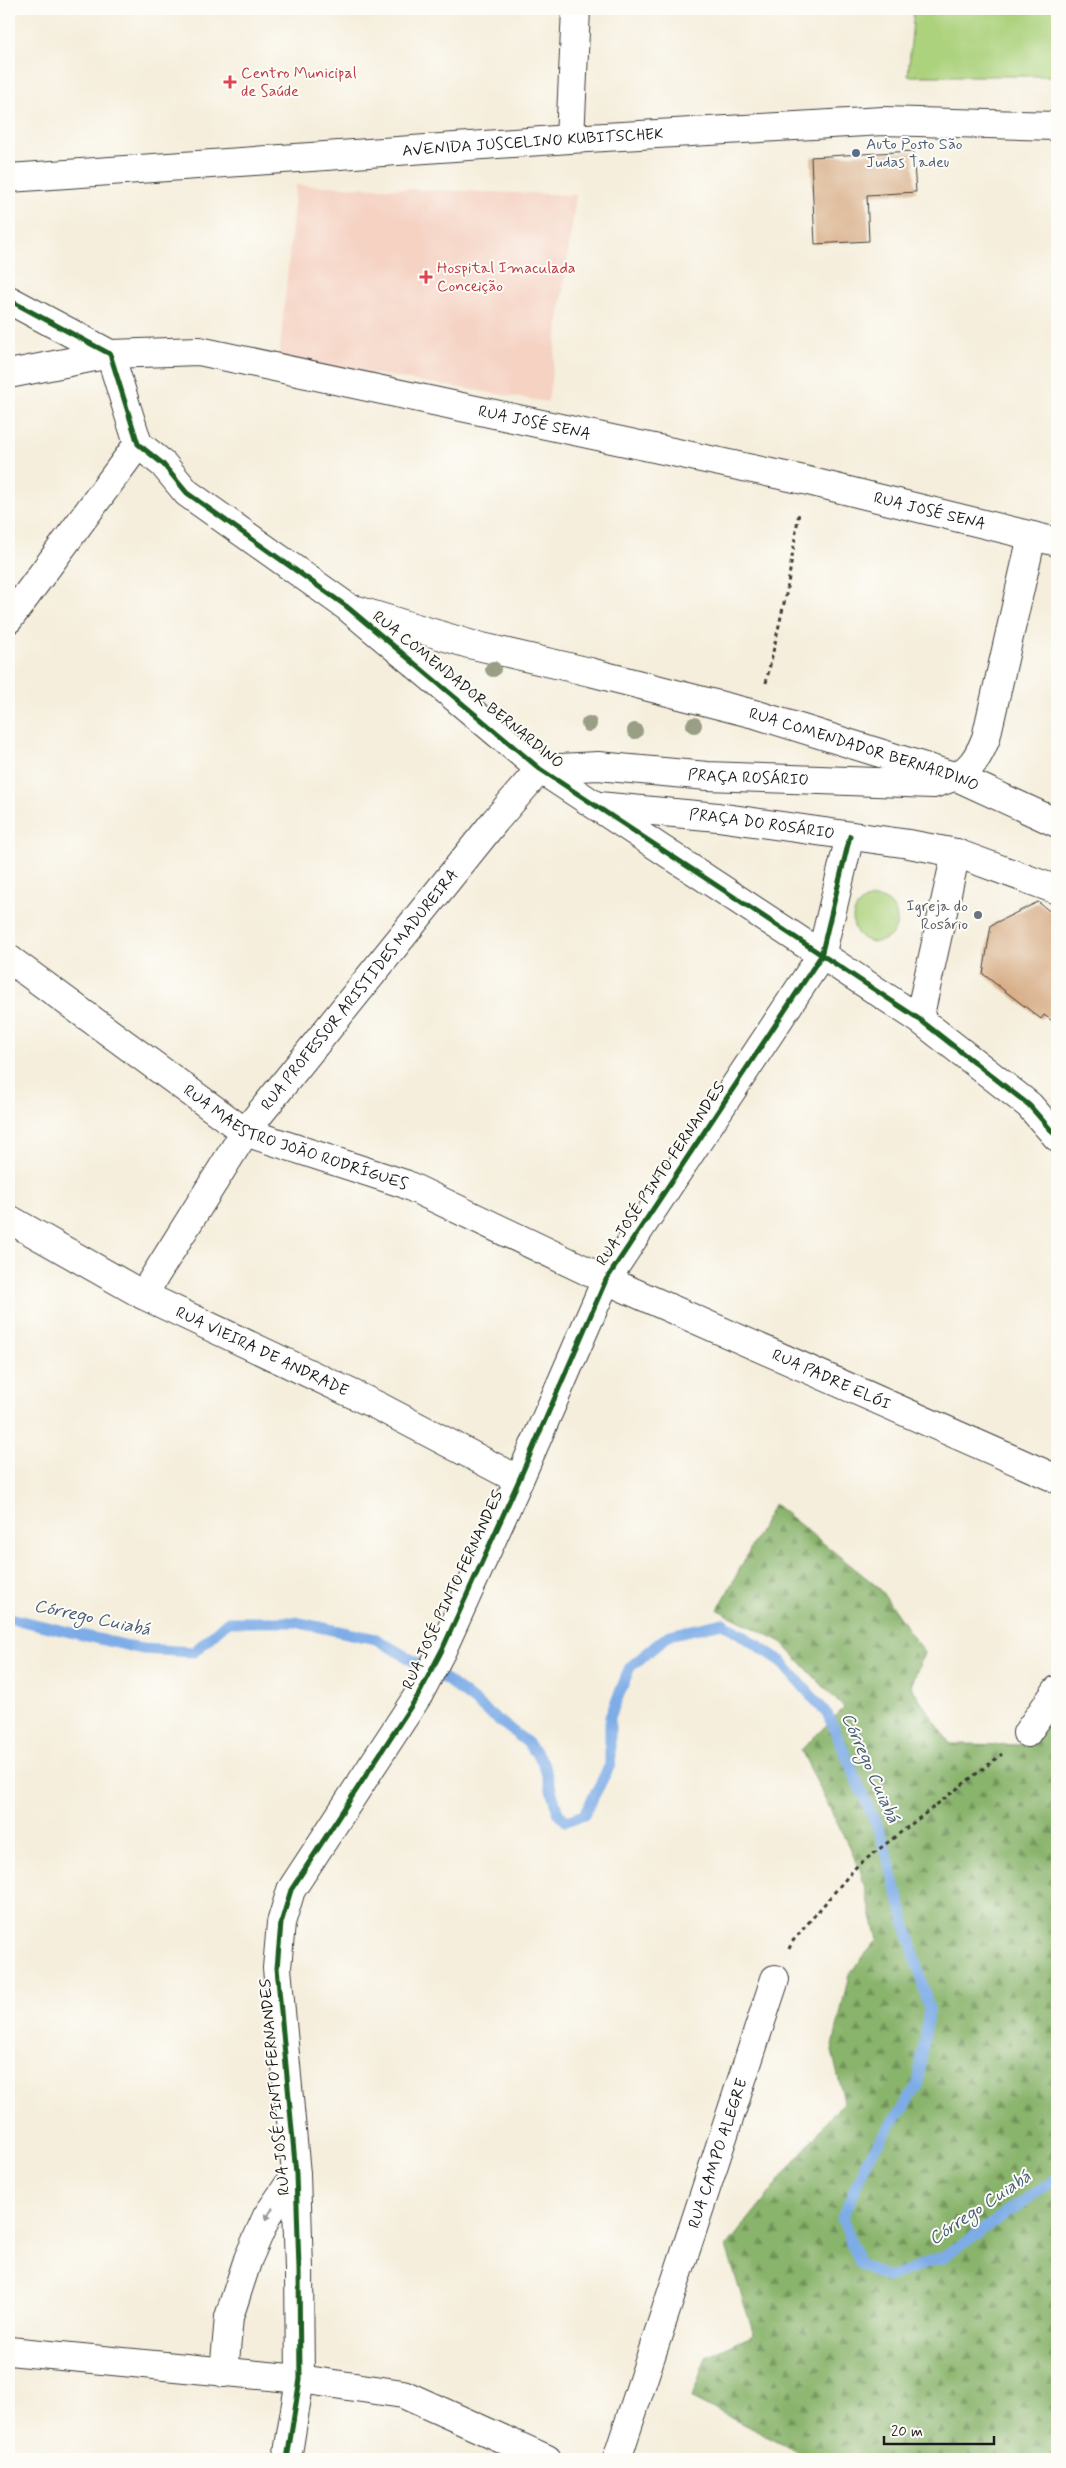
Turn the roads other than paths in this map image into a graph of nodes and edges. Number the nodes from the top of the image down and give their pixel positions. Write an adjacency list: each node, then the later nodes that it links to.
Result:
1 (576, 9): 3 (street)
2 (1057, 126): 3 (street, AVENIDA JUSCELINO KUBITSCHEK)
3 (570, 139): 4 (street, AVENIDA JUSCELINO KUBITSCHEK)
4 (9, 178)
5 (9, 300): 6 (street)
6 (110, 354): 7 (street, RUA JOSÉ SENA); 8 (street); 9 (street, RUA JOSÉ SENA)
7 (9, 374)
8 (138, 444): 10 (street, RUA COMENDADOR BERNARDINO); 11 (street)
9 (1045, 539): 13 (street)
10 (346, 606): 12 (street, RUA COMENDADOR BERNARDINO); 13 (street, RUA COMENDADOR BERNARDINO)
11 (9, 619)
12 (540, 769): 13 (street, PRAÇA ROSÁRIO); 14 (street, RUA COMENDADOR BERNARDINO); 22 (street, RUA PROFESSOR ARISTIDES MADUREIRA)
13 (957, 777): 15 (street, RUA COMENDADOR BERNARDINO)
14 (596, 805): 16 (street, PRAÇA DO ROSÁRIO); 19 (street, RUA COMENDADOR BERNARDINO)
15 (1057, 823)
16 (850, 836): 17 (street, PRAÇA DO ROSÁRIO); 19 (street)
17 (956, 853): 18 (street, PRAÇA DO ROSÁRIO); 21 (street)
18 (1057, 890)
19 (822, 956): 21 (street, RUA COMENDADOR BERNARDINO); 25 (street, RUA JOSÉ PINTO FERNANDES)
20 (9, 959): 22 (street, RUA MAESTRO JOÃO RODRÍGUES)
21 (919, 1019): 23 (street, RUA COMENDADOR BERNARDINO)
22 (245, 1132): 25 (street, RUA MAESTRO JOÃO RODRÍGUES); 26 (street, RUA PROFESSOR ARISTIDES MADUREIRA)
23 (1057, 1137)
24 (9, 1218): 26 (street, RUA VIEIRA DE ANDRADE)
25 (606, 1280): 27 (street, RUA PADRE ELÓI); 28 (street, RUA JOSÉ PINTO FERNANDES)
26 (143, 1295): 28 (street, RUA VIEIRA DE ANDRADE)
27 (1057, 1479)
28 (519, 1480): 32 (street, RUA JOSÉ PINTO FERNANDES)
29 (1057, 1690): 30 (street)
30 (1027, 1733)
31 (775, 1979): 38 (street, RUA CAMPO ALEGRE)
32 (296, 2174): 34 (street, one-way to 34); 35 (street, RUA JOSÉ PINTO FERNANDES)
33 (9, 2351): 34 (street)
34 (224, 2373): 35 (street)
35 (300, 2379): 36 (street, RUA JOSÉ PINTO FERNANDES); 37 (street)
36 (287, 2459)
37 (547, 2459)
38 (617, 2459)

